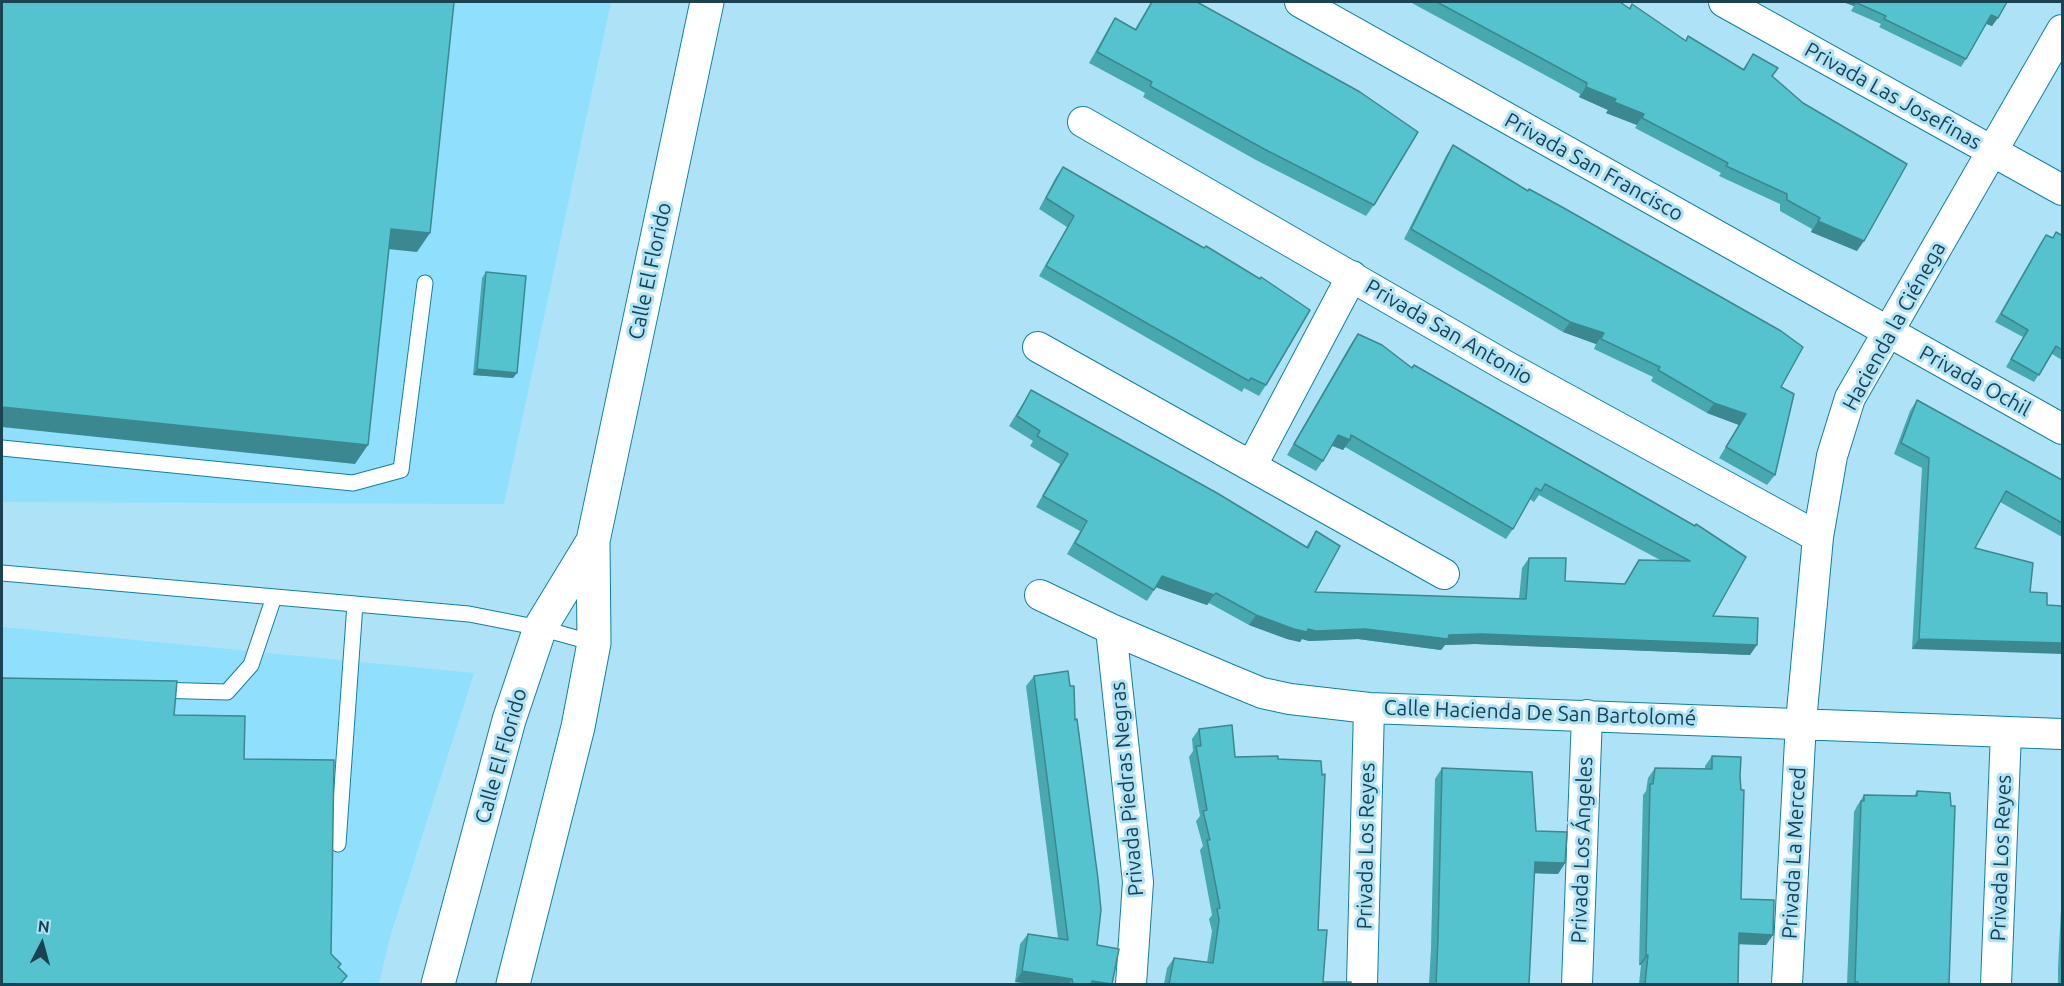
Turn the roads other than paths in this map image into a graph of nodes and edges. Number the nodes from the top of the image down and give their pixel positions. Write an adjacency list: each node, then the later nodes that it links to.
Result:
1 (707, 2): 16 (main road, Calle El Florido)
2 (1300, 2): 10 (street, Privada San Francisco)
3 (1724, 2): 6 (street, Privada Las Josefinas)
4 (2062, 30): 6 (street, Hacienda la Ciénega)
5 (1083, 122): 8 (street, Privada San Antonio)
6 (1992, 152): 7 (street, Privada Las Josefinas); 10 (street, Hacienda la Ciénega)
7 (2062, 190)
8 (1352, 276): 14 (street); 15 (street, Privada San Antonio)
9 (425, 283): 13 (lane)
10 (1887, 332): 12 (street, Privada Ochil); 15 (street, Hacienda la Ciénega)
11 (1038, 347): 14 (street)
12 (2062, 429)
13 (2, 448)
14 (1252, 465): 18 (street)
15 (1818, 537): 28 (street, Hacienda la Ciénega)
16 (593, 540): 22 (main road, Calle El Florido); 24 (main road, Calle El Florido)
17 (2, 573): 20 (lane)
18 (1444, 574)
19 (1040, 595): 23 (street, Calle Hacienda De San Bartolomé)
20 (274, 597): 21 (lane); 25 (lane)
21 (356, 604): 22 (lane); 31 (lane)
22 (540, 628): 24 (lane); 32 (main road, Calle El Florido)
23 (1111, 629): 26 (street, Calle Hacienda De San Bartolomé); 34 (street, Privada Piedras Negras)
24 (594, 644): 33 (main road, Calle El Florido)
25 (144, 690)
26 (1369, 708): 27 (street, Calle Hacienda De San Bartolomé); 35 (street, Privada Los Reyes)
27 (1587, 715): 28 (street, Calle Hacienda De San Bartolomé); 36 (street, Privada Los Ángeles)
28 (1801, 722): 29 (street, Calle Hacienda De San Bartolomé); 37 (street, Privada La Merced)
29 (2006, 732): 30 (street, Calle Hacienda De San Bartolomé); 38 (street, Privada Los Reyes)
30 (2062, 734)
31 (338, 844)
32 (438, 984)
33 (513, 984)
34 (1131, 984)
35 (1362, 984)
36 (1576, 984)
37 (1787, 984)
38 (1996, 984)

